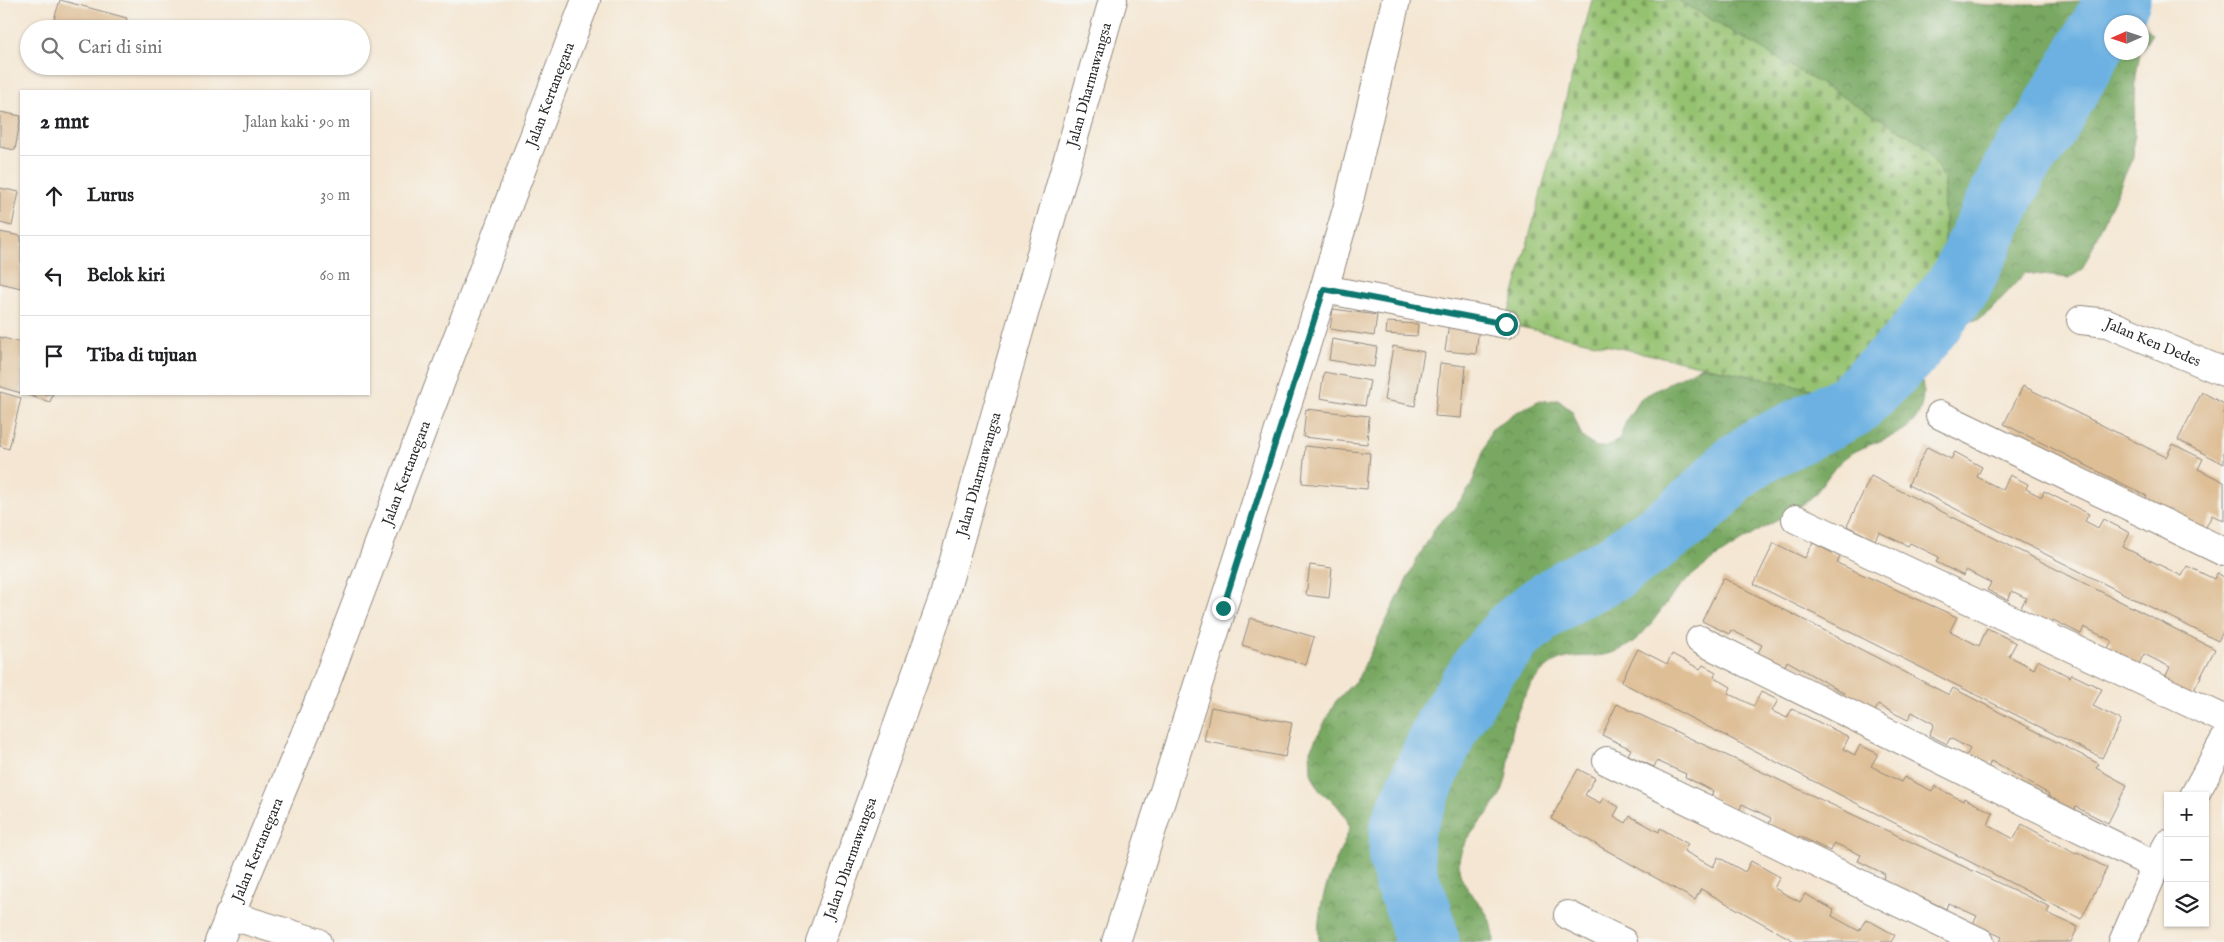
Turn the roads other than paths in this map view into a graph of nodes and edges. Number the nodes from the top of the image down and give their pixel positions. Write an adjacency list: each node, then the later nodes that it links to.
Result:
1 (586, 0): 17 (street, Jalan Kertanegara)
2 (1113, 0): 21 (street, Jalan Dharmawangsa)
3 (1396, 0): 4 (street)
4 (1324, 289): 6 (street); 22 (street)
5 (2081, 320): 7 (street, Jalan Ken Dedes)
6 (1506, 324)
7 (2224, 372)
8 (1940, 415): 10 (street)
9 (1796, 519): 12 (street)
10 (2224, 552)
11 (1700, 640): 16 (street)
12 (2224, 719)
13 (2224, 741): 15 (street)
14 (1607, 761): 24 (street)
15 (2196, 792)
16 (2162, 855): 25 (street)
17 (229, 915): 19 (street, Jalan Kertanegara); 20 (street)
18 (1568, 915): 23 (street)
19 (219, 942)
20 (317, 942)
21 (820, 942)
22 (1116, 942)
23 (1624, 942)
24 (1980, 942)
25 (2123, 942)

